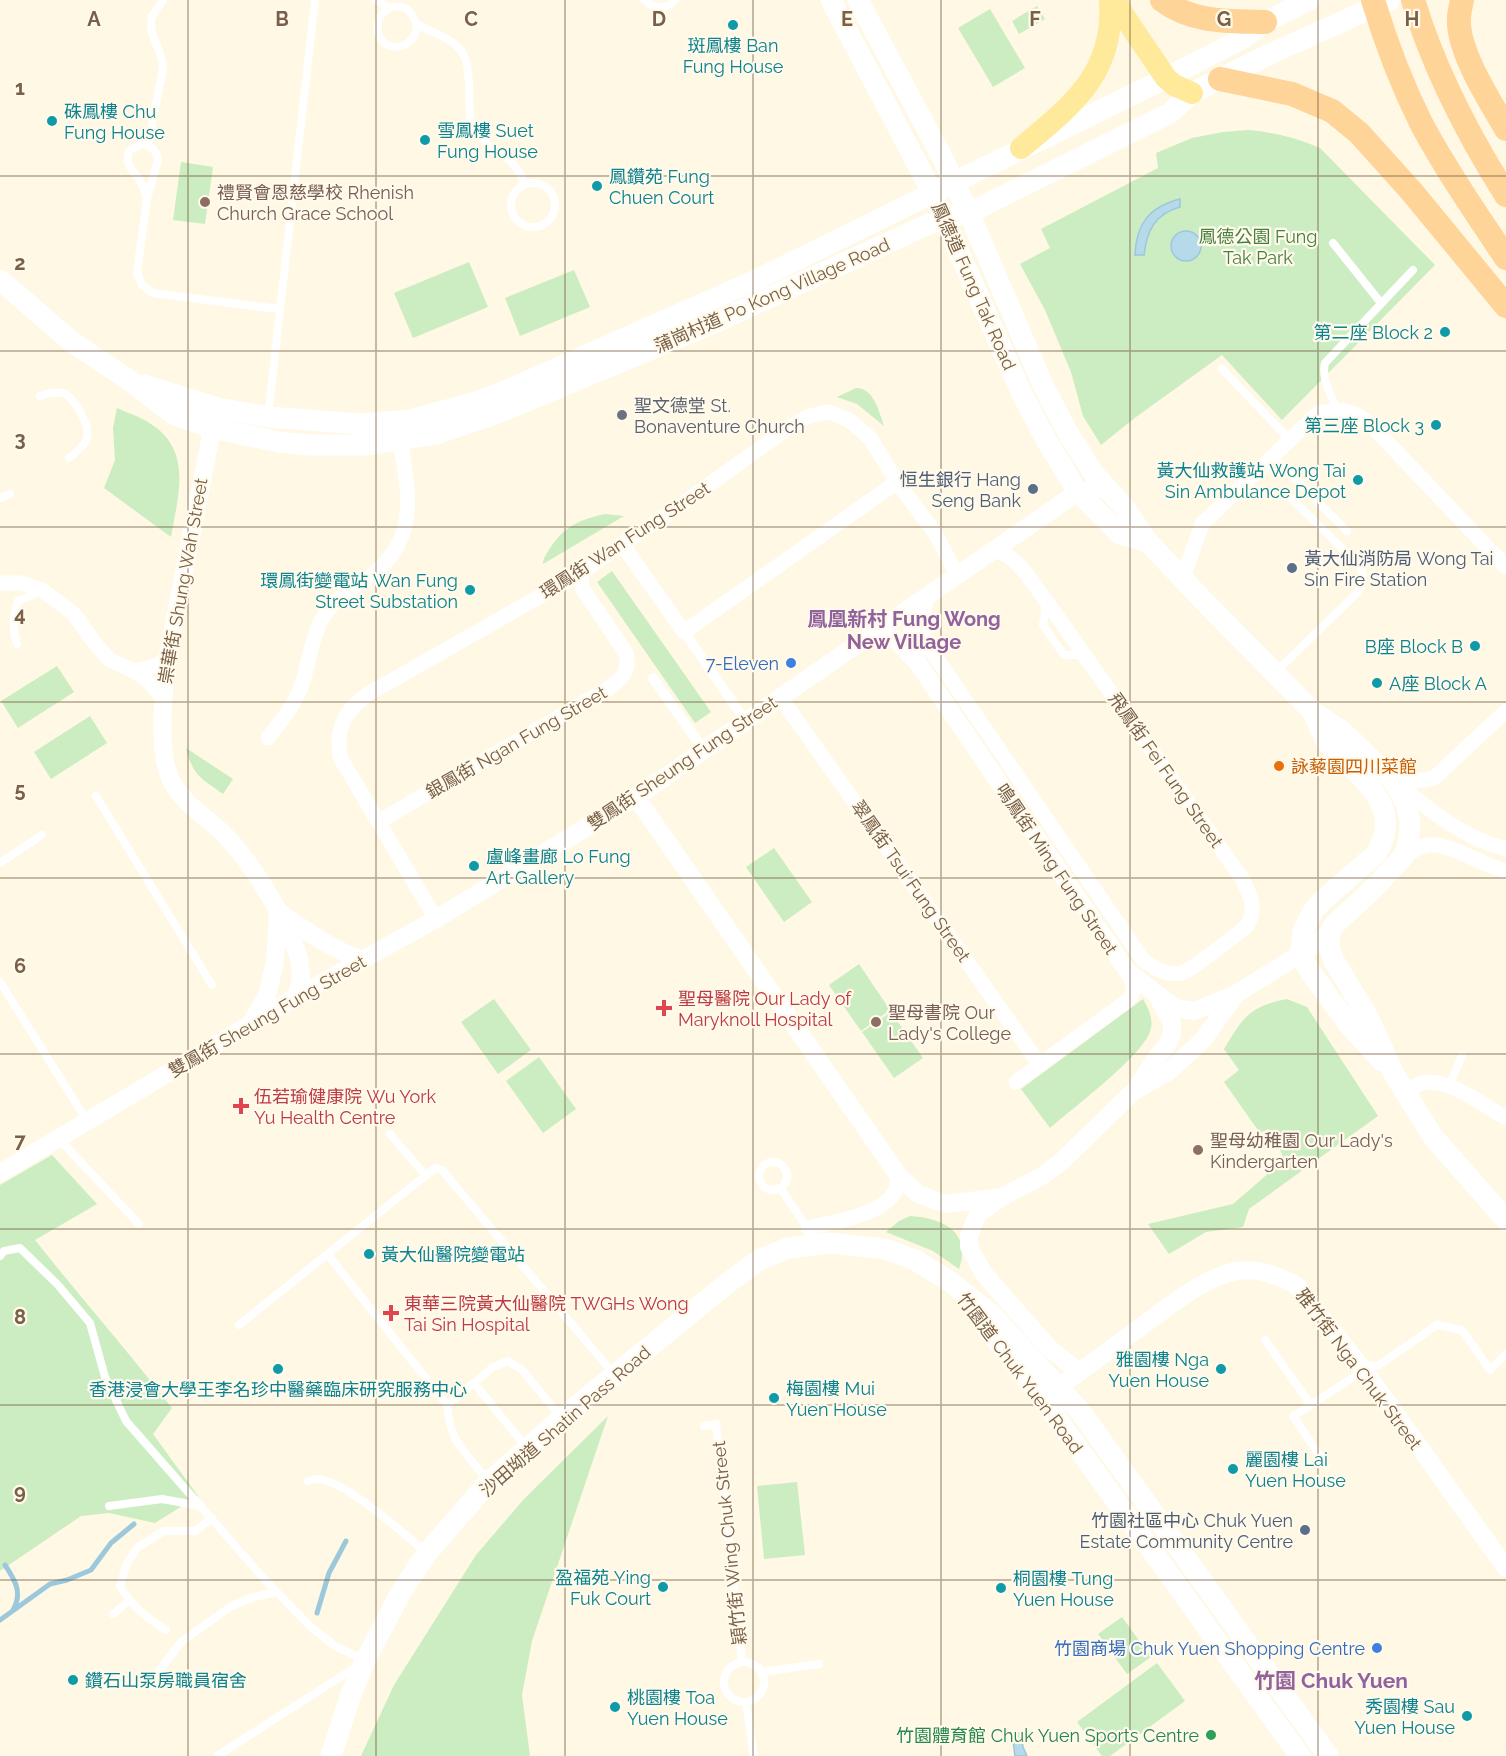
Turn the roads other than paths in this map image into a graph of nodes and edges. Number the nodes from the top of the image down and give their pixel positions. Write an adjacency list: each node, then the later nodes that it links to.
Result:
1 (163, 0): 23 (lane)
2 (315, 0): 38 (lane)
3 (376, 0): 16 (lane)
4 (644, 0): 5 (lane)
5 (675, 0)
6 (831, 0): 27 (main road, 鳳德道 Fung Tak Road)
7 (858, 0): 25 (main road, 鳳德道 Fung Tak Road)
8 (1110, 0): 24 (main road)
9 (1117, 0): 19 (main road)
10 (1162, 0): 17 (highway)
11 (1309, 0): 17 (main road, 蒲崗村道 Po Kong Village Road)
12 (1373, 0): 33 (highway)
13 (1390, 0): 20 (main road, 蒲崗村道 Po Kong Village Road)
14 (1413, 0): 28 (highway)
15 (1462, 0): 22 (highway)
16 (390, 8): 18 (lane); 18 (lane)
17 (1265, 22): 19 (main road, 蒲崗村道 Po Kong Village Road)
18 (417, 24): 26 (lane)
19 (1166, 78): 21 (main road); 24 (main road, 蒲崗村道 Po Kong Village Road)
20 (1220, 80): 21 (main road, 蒲崗村道 Po Kong Village Road); 37 (highway)
21 (1192, 93): 30 (main road, 蒲崗村道 Po Kong Village Road)
22 (1506, 129)
23 (147, 145): 29 (lane); 29 (lane)
24 (1021, 148): 25 (main road, 蒲崗村道 Po Kong Village Road)
25 (953, 182): 27 (main road, 蒲崗村道 Po Kong Village Road); 30 (main road, 鳳德道 Fung Tak Road)
26 (525, 184): 26 (lane)
27 (932, 192): 31 (main road, 鳳德道 Fung Tak Road); 42 (main road, 蒲崗村道 Po Kong Village Road)
28 (1506, 195)
29 (147, 199): 38 (lane)
30 (969, 213): 31 (main road, 蒲崗村道 Po Kong Village Road); 49 (main road, 鳳德道 Fung Tak Road)
31 (944, 217): 45 (main road, 蒲崗村道 Po Kong Village Road); 50 (main road, 鳳德道 Fung Tak Road)
32 (1333, 243): 36 (lane)
33 (1506, 258)
34 (1413, 270): 36 (lane)
35 (0, 280): 43 (main road, 蒲崗村道 Po Kong Village Road)
36 (1381, 303): 41 (lane)
37 (1506, 306)
38 (279, 309): 42 (lane)
39 (1222, 369): 44 (lane)
40 (40, 396): 47 (lane)
41 (1337, 410): 44 (street); 58 (street)
42 (268, 417): 43 (main road, 蒲崗村道 Po Kong Village Road)
43 (214, 418): 45 (main road, 蒲崗村道 Po Kong Village Road); 68 (street, 崇華街 Shung Wah Street)
44 (1289, 439): 46 (street)
45 (400, 441): 78 (street)
46 (1272, 456): 54 (lane); 61 (street)
47 (69, 458)
48 (897, 482): 56 (street, 環鳳街 Wan Fung Street); 60 (street, 環鳳街 Wan Fung Street); 65 (street)
49 (1106, 488): 50 (street, 雙鳳街 Sheung Fung Street); 55 (main road, 鳳德道 Fung Tak Road)
50 (1078, 492): 55 (main road, 鳳德道 Fung Tak Road); 57 (street, 雙鳳街 Sheung Fung Street)
51 (9, 494): 53 (lane)
52 (1290, 497): 71 (lane)
53 (0, 498)
54 (1347, 531)
55 (1148, 542): 61 (main road, 鳳德道 Fung Tak Road)
56 (622, 544): 59 (street, 環鳳街 Wan Fung Street); 65 (street)
57 (995, 550): 60 (street, 雙鳳街 Sheung Fung Street); 95 (street, 飛鳳街 Fei Fung Street)
58 (1506, 567)
59 (580, 573): 83 (street, 環鳳街 Wan Fung Street); 83 (street, 銀鳳街 Ngan Fung Street)
60 (957, 574): 64 (street, 雙鳳街 Sheung Fung Street)
61 (1183, 578): 71 (main road, 鳳德道 Fung Tak Road)
62 (0, 583): 63 (street)
63 (42, 590): 67 (lane); 70 (street)
64 (927, 596): 66 (street, 雙鳳街 Sheung Fung Street); 69 (street); 95 (street, 鳴鳳街 Ming Fung Street)
65 (686, 634): 77 (street)
66 (868, 637): 69 (street, 鳴鳳街 Ming Fung Street); 74 (street, 雙鳳街 Sheung Fung Street)
67 (17, 644)
68 (167, 660): 70 (street); 73 (street, 崇華街 Shung Wah Street)
69 (917, 662): 94 (street, 鳴鳳街 Ming Fung Street)
70 (134, 671): 73 (street)
71 (1275, 672): 76 (main road, 鳳德道 Fung Tak Road)
72 (653, 678): 79 (street)
73 (164, 698): 89 (street, 崇華街 Shung Wah Street)
74 (781, 698): 82 (street, 雙鳳街 Sheung Fung Street); 103 (street, 翠鳳街 Tsui Fung Street)
75 (1506, 711): 80 (street)
76 (1313, 712): 80 (main road, 鳳德道 Fung Tak Road); 92 (main road, 鳳德道 Fung Tak Road)
77 (740, 713)
78 (268, 738)
79 (698, 742)
80 (1391, 778): 85 (street); 86 (main road)
81 (96, 796): 97 (lane)
82 (636, 797): 90 (street, 雙鳳街 Sheung Fung Street); 114 (street)
83 (378, 822): 90 (street, 環鳳街 Wan Fung Street)
84 (42, 835): 87 (lane)
85 (1506, 849)
86 (1403, 857): 88 (street); 91 (main road)
87 (0, 863)
88 (1506, 871)
89 (279, 912): 93 (street); 100 (street, 崇華街 Shung Wah Street); 101 (street)
90 (436, 919): 93 (street, 雙鳳街 Sheung Fung Street)
91 (1330, 930): 92 (street); 104 (main road)
92 (1300, 954): 99 (street); 104 (main road)
93 (362, 960): 100 (street, 雙鳳街 Sheung Fung Street)
94 (1128, 972): 98 (street, 鳴鳳街 Ming Fung Street); 103 (street)
95 (1166, 972)
96 (0, 982): 110 (lane)
97 (212, 985)
98 (1153, 990): 99 (street, 鳴鳳街 Ming Fung Street); 107 (street)
99 (1236, 994): 107 (street)
100 (296, 997): 101 (street, 雙鳳街 Sheung Fung Street)
101 (250, 1025): 110 (street, 雙鳳街 Sheung Fung Street)
102 (1462, 1056): 106 (lane)
103 (1040, 1065): 105 (street)
104 (1394, 1074): 108 (main road)
105 (1016, 1082)
106 (1449, 1086): 108 (street); 109 (street)
107 (1136, 1089): 117 (street)
108 (1406, 1093): 118 (main road)
109 (1506, 1118)
110 (88, 1123): 112 (street, 雙鳳街 Sheung Fung Street)
111 (390, 1134): 115 (lane)
112 (59, 1139): 113 (street, 雙鳳街 Sheung Fung Street); 119 (lane)
113 (0, 1173)
114 (898, 1175): 117 (street); 120 (street)
115 (426, 1176): 121 (lane); 130 (lane)
116 (781, 1189): 120 (lane)
117 (1002, 1197): 129 (street)
118 (1506, 1220)
119 (139, 1224)
120 (807, 1237): 123 (main road, 沙田坳道 Shatin Pass Road); 130 (main road, 沙田坳道 Shatin Pass Road)
121 (328, 1255): 124 (lane); 133 (lane)
122 (0, 1256): 142 (lane)
123 (949, 1281): 132 (main road, 竹園道 Chuk Yuen Road)
124 (239, 1325)
125 (1265, 1340): 134 (lane)
126 (1350, 1353): 127 (lane); 128 (street, 雅竹街 Nga Chuk Street); 129 (street, 雅竹街 Nga Chuk Street)
127 (1506, 1354)
128 (1364, 1370): 134 (lane); 145 (street, 雅竹街 Nga Chuk Street)
129 (1079, 1372): 132 (street, 雅竹街 Nga Chuk Street)
130 (615, 1375): 135 (main road, 沙田坳道 Shatin Pass Road)
131 (474, 1383): 133 (lane); 135 (lane); 137 (lane)
132 (1050, 1392): 159 (main road, 竹園道 Chuk Yuen Road); 160 (main road, 竹園道 Chuk Yuen Road)
133 (447, 1405): 140 (lane)
134 (1311, 1405): 138 (lane)
135 (562, 1418): 137 (main road, 沙田坳道 Shatin Pass Road)
136 (704, 1425): 151 (lane, 穎竹街 Wing Chuk Street)
137 (527, 1448): 140 (main road, 沙田坳道 Shatin Pass Road)
138 (1326, 1464)
139 (308, 1481): 144 (lane)
140 (489, 1482): 144 (main road, 沙田坳道 Shatin Pass Road)
141 (109, 1506): 142 (lane)
142 (201, 1506): 143 (lane)
143 (212, 1518): 146 (lane); 147 (lane)
144 (428, 1553): 150 (main road, 沙田坳道 Shatin Pass Road)
145 (1506, 1568)
146 (277, 1592): 150 (lane); 154 (lane)
147 (129, 1601): 148 (lane); 149 (lane)
148 (113, 1614)
149 (166, 1630)
150 (365, 1661): 156 (lane); 157 (main road, 沙田坳道 Shatin Pass Road)
151 (742, 1662): 153 (lane, 穎竹街 Wing Chuk Street); 155 (lane, 穎竹街 Wing Chuk Street)
152 (819, 1664): 153 (lane)
153 (762, 1672): 155 (lane)
154 (149, 1684)
155 (746, 1702): 158 (lane)
156 (217, 1756)
157 (331, 1756)
158 (754, 1756)
159 (1300, 1756)
160 (1328, 1756)

